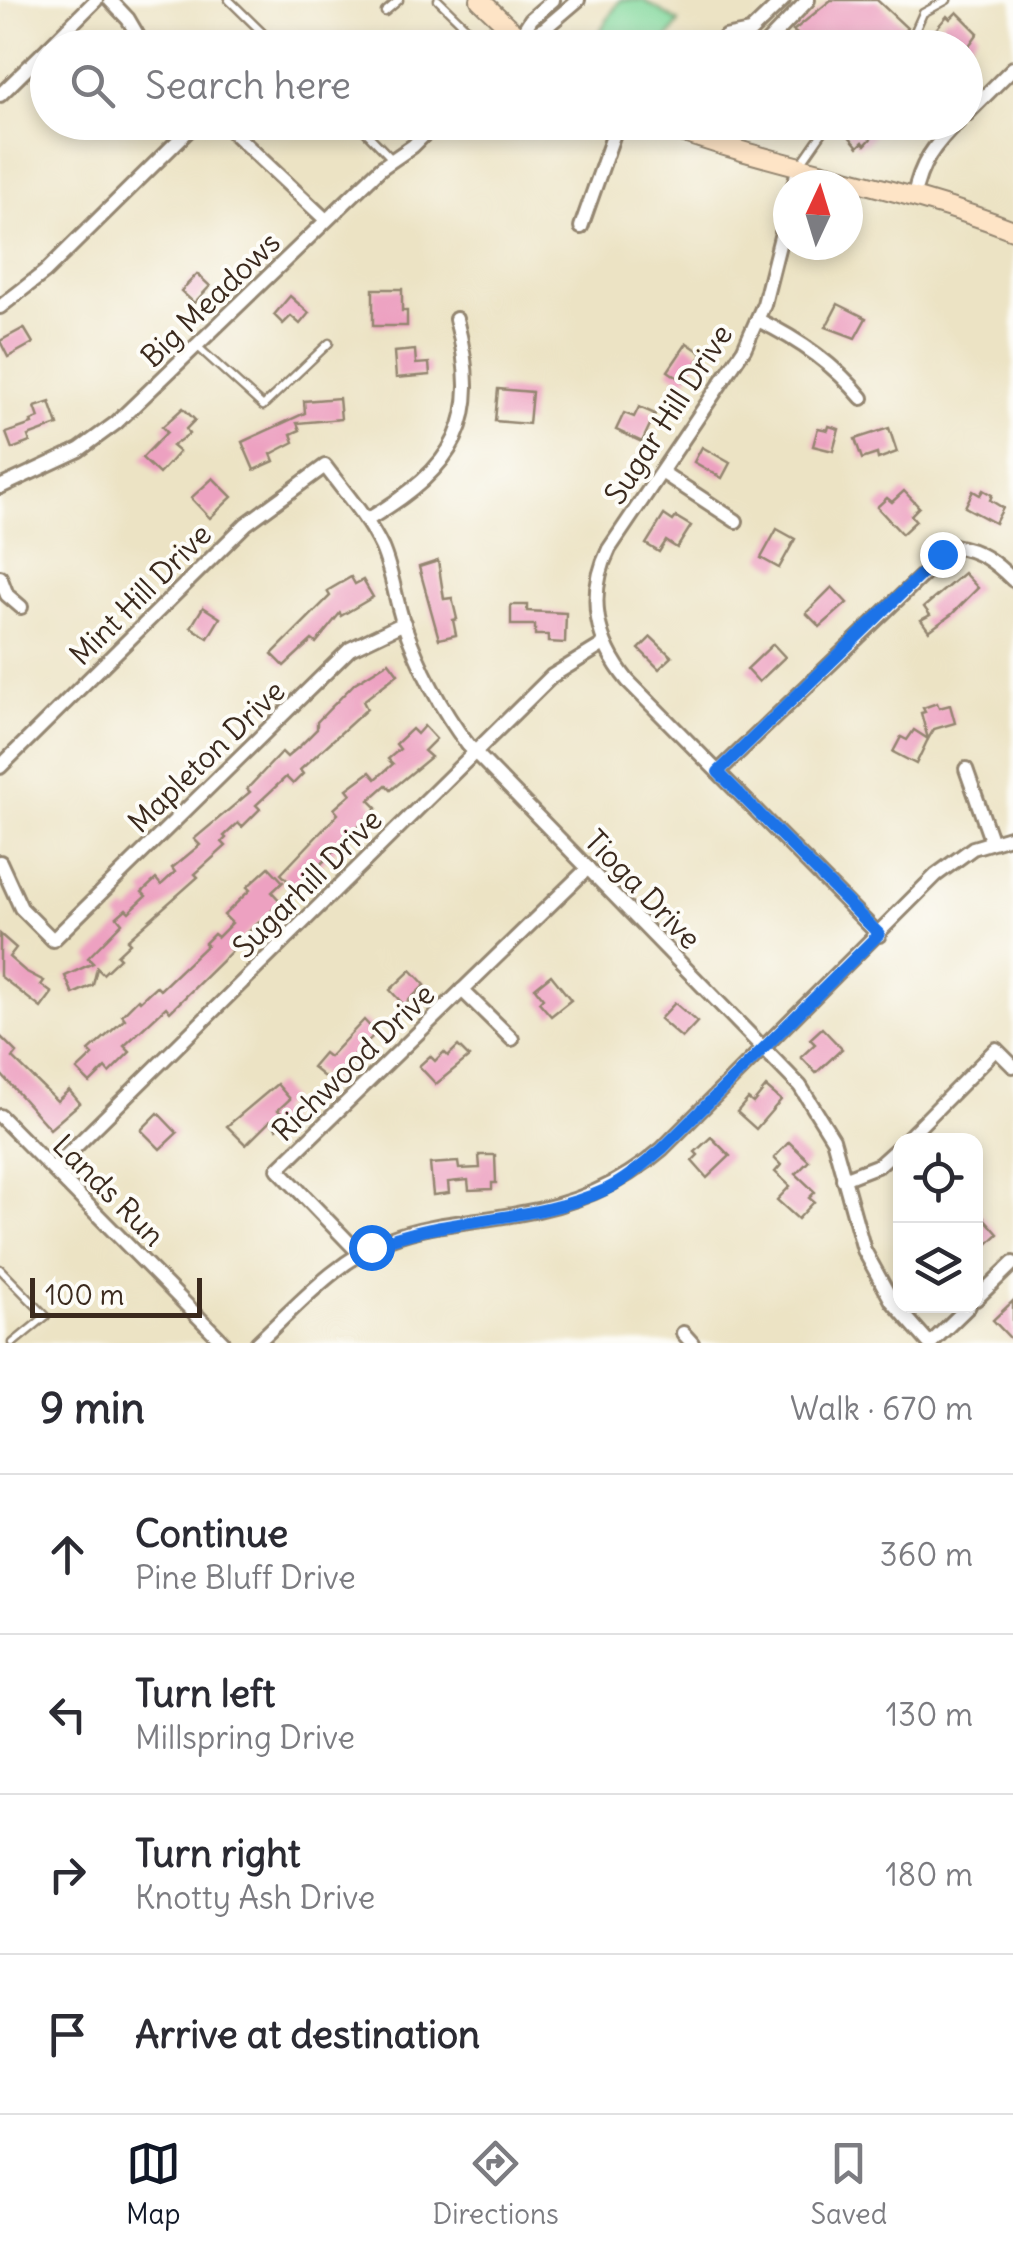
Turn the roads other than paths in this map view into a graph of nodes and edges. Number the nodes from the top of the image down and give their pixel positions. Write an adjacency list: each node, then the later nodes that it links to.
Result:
1 (96, 0): 13 (street)
2 (110, 0): 14 (street)
3 (229, 0): 15 (lane)
4 (399, 0): 12 (lane)
5 (438, 0): 16 (lane)
6 (480, 0): 17 (main road)
7 (553, 0): 18 (street)
8 (578, 0): 19 (street)
9 (783, 0): 20 (street)
10 (808, 0): 21 (street)
11 (948, 0): 22 (lane)
12 (385, 12)
13 (66, 30)
14 (134, 30)
15 (260, 30)
16 (469, 30)
17 (507, 30)
18 (527, 30)
19 (543, 30)
20 (752, 30)
21 (779, 30)
22 (915, 30)
23 (30, 66): 25 (street)
24 (1013, 68): 26 (street)
25 (0, 95)
26 (983, 98)
27 (180, 140): 45 (street)
28 (241, 140): 41 (street)
29 (374, 140): 37 (lane)
30 (419, 140): 37 (street, Big Meadows)
31 (612, 140): 42 (street)
32 (714, 140): 36 (main road)
33 (720, 140): 36 (street)
34 (817, 140): 38 (lane)
35 (941, 140): 40 (street)
36 (719, 144): 38 (main road)
37 (392, 159): 41 (street, Big Meadows)
38 (799, 166): 39 (street); 40 (main road)
39 (798, 170)
40 (914, 196): 43 (main road)
41 (326, 220): 49 (street, Big Meadows)
42 (581, 227)
43 (1013, 230)
44 (774, 260): 47 (street, Sugar Hill Drive)
45 (0, 308)
46 (456, 319): 54 (street)
47 (758, 320): 50 (street); 52 (street, Sugar Hill Drive)
48 (329, 343): 49 (lane)
49 (197, 346): 53 (street, Big Meadows)
50 (862, 398)
51 (324, 466): 54 (street, Tioga Drive); 62 (street, Mint Hill Drive)
52 (662, 473): 55 (street); 60 (street, Sugar Hill Drive)
53 (0, 487)
54 (367, 520): 59 (street, Tioga Drive)
55 (736, 521)
56 (0, 577): 58 (street)
57 (1013, 580): 64 (street)
58 (22, 606)
59 (404, 623): 61 (street, Tioga Drive); 67 (street, Mapleton Drive)
60 (604, 644): 61 (street, Sugarhill Drive); 64 (street)
61 (475, 752): 68 (street, Tioga Drive); 77 (street, Sugarhill Drive)
62 (0, 767)
63 (966, 769): 66 (street)
64 (718, 772): 69 (street)
65 (1013, 836): 66 (street)
66 (992, 840): 69 (street)
67 (0, 862)
68 (588, 868): 70 (street, Richwood Drive); 72 (street, Tioga Drive)
69 (879, 934): 72 (street)
70 (462, 990): 71 (street, Richwood Drive); 79 (street, Richwood Drive)
71 (512, 1039)
72 (764, 1048): 78 (street, Tioga Drive); 79 (street)
73 (1013, 1066): 75 (street)
74 (0, 1116): 77 (street, Lands Run)
75 (913, 1133)
76 (893, 1153): 78 (street)
77 (53, 1169): 85 (street, Lands Run)
78 (843, 1179): 87 (street, Tioga Drive)
79 (360, 1254): 86 (street)
80 (1013, 1263): 82 (street)
81 (0, 1269): 84 (lane)
82 (983, 1292)
83 (962, 1313): 87 (street)
84 (13, 1343)
85 (224, 1343)
86 (258, 1343)
87 (930, 1343)

